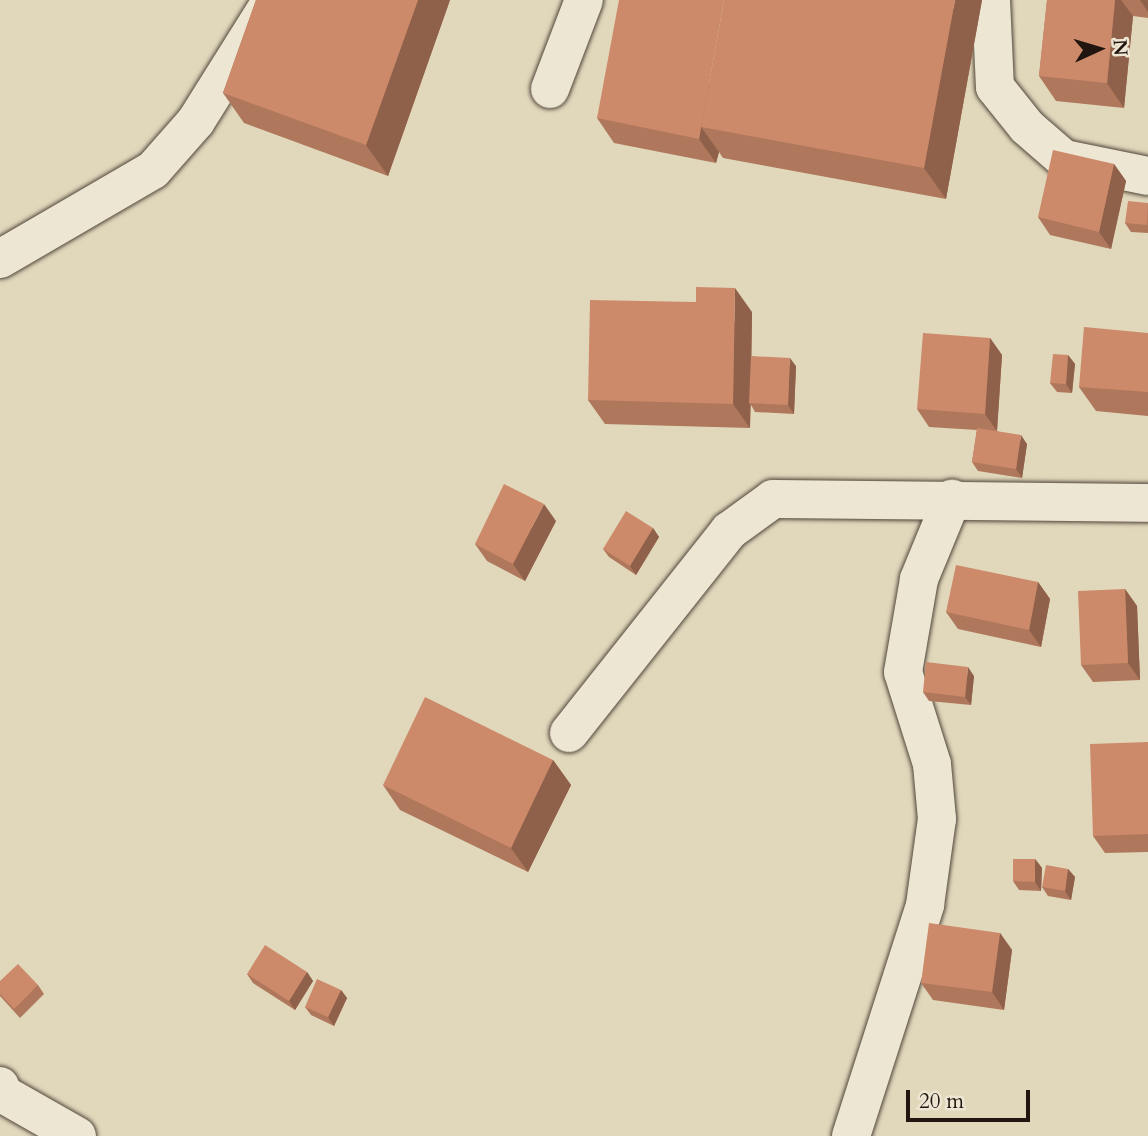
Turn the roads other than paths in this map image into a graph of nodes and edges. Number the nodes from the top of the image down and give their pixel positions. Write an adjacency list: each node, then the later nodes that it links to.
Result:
1 (272, 0): 6 (street)
2 (584, 0): 4 (street)
3 (991, 0): 5 (street)
4 (550, 89)
5 (1148, 176)
6 (0, 258)
7 (952, 499): 8 (street); 9 (street); 12 (street)
8 (1148, 503)
9 (569, 733)
10 (0, 1086): 11 (street)
11 (77, 1136)
12 (850, 1136)

